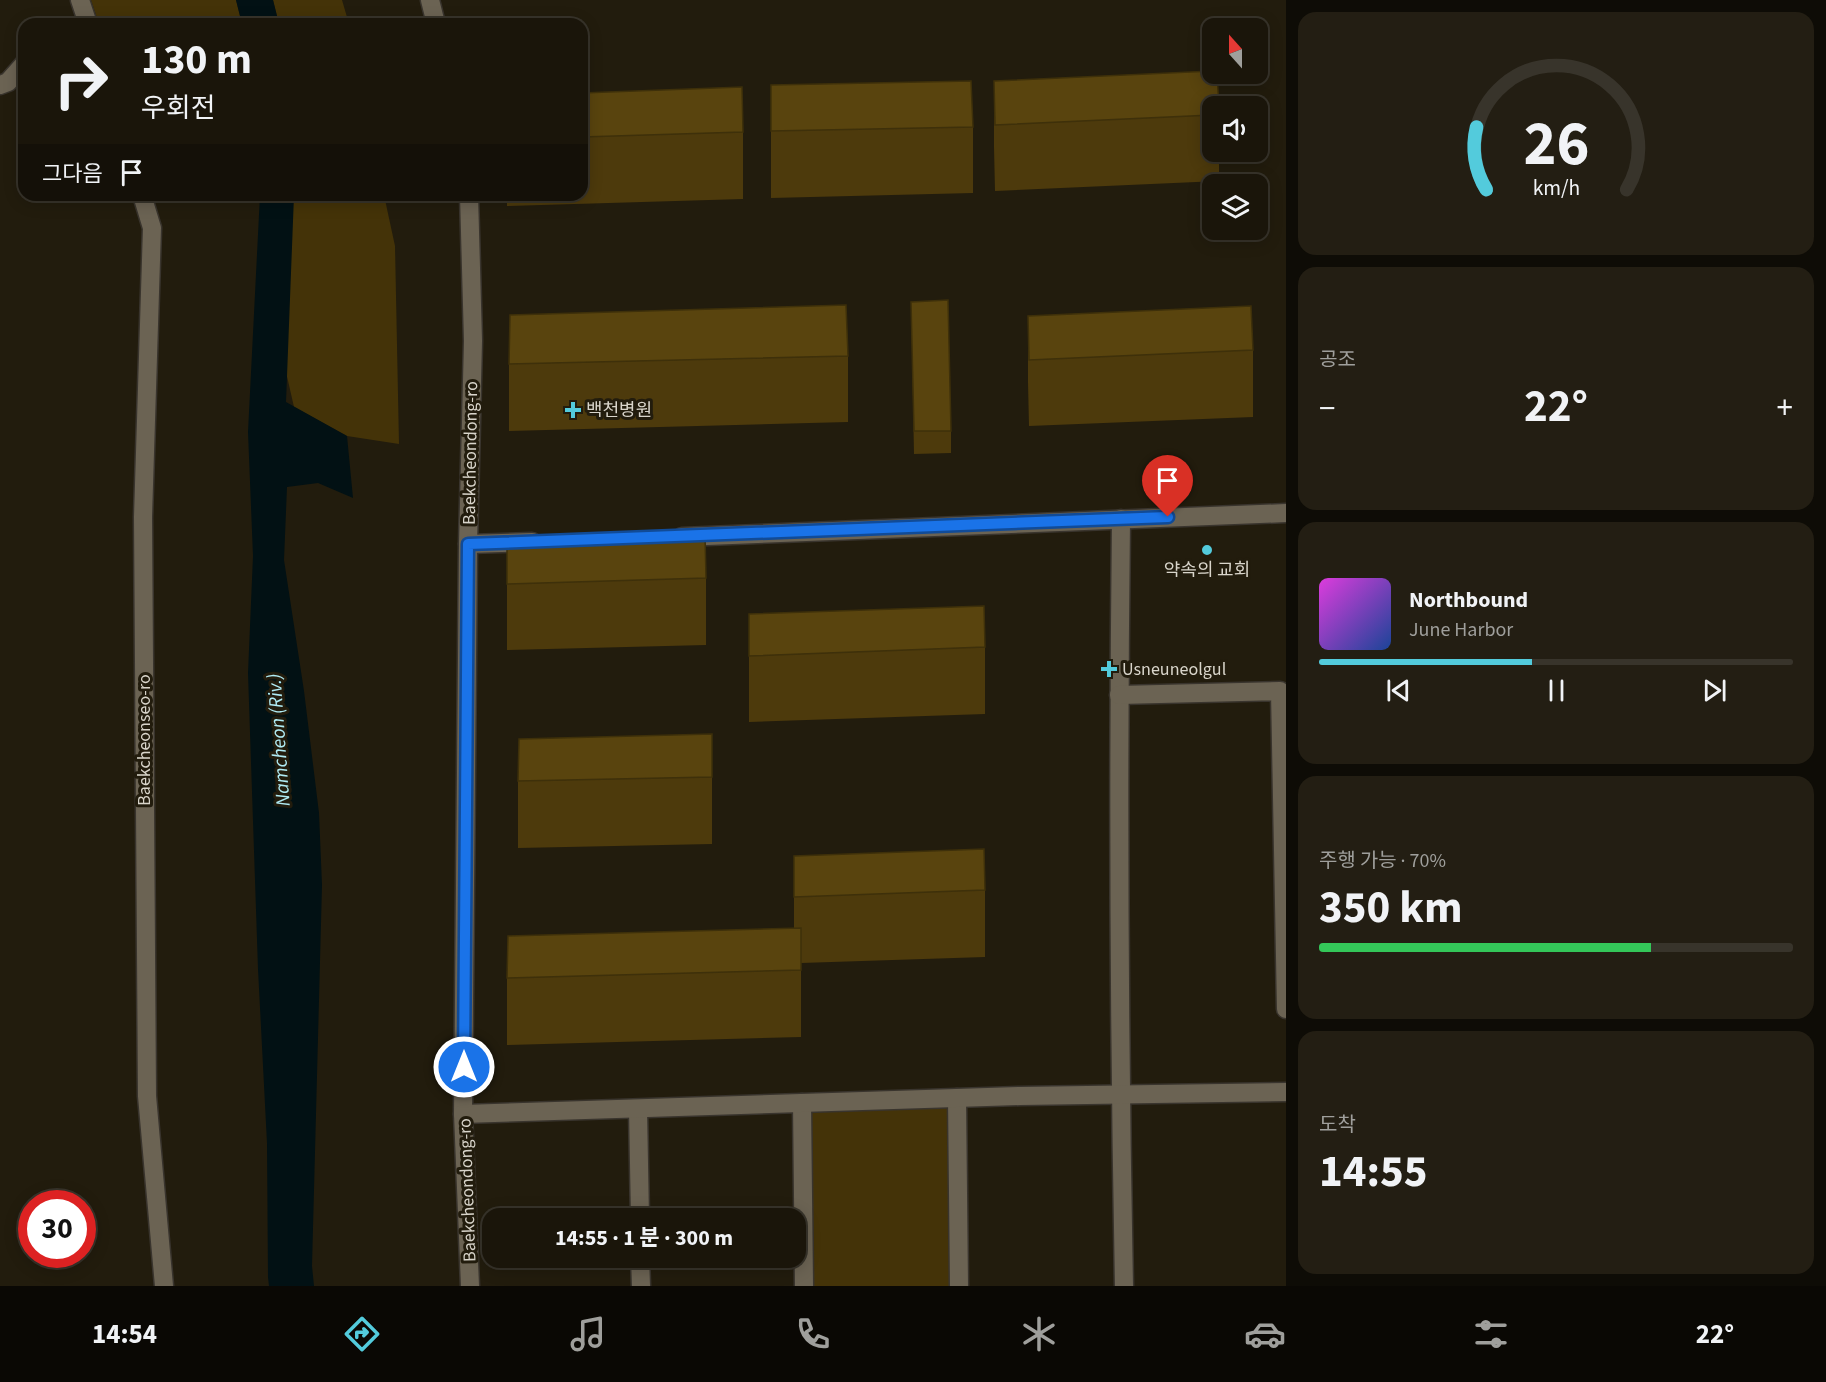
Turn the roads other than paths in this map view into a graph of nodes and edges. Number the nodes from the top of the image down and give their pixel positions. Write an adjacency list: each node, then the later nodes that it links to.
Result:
1 (80, 0): 3 (street)
2 (430, 0): 4 (street)
3 (85, 18)
4 (434, 18)
5 (18, 71): 6 (street)
6 (0, 86)
7 (144, 201): 24 (street, Baekcheonseo-ro)
8 (469, 201): 13 (street, Baekcheondong-ro)
9 (1286, 513): 10 (street)
10 (1121, 519): 11 (street); 14 (street)
11 (664, 537)
12 (549, 541): 13 (street)
13 (468, 544): 21 (street, Baekcheondong-ro)
14 (1119, 694): 15 (street); 17 (street)
15 (1286, 1009)
16 (1286, 1092): 17 (street)
17 (1121, 1095): 18 (street); 29 (street)
18 (957, 1098): 19 (street); 28 (street)
19 (802, 1103): 20 (street); 27 (street)
20 (638, 1109): 21 (street); 22 (street)
21 (463, 1114): 25 (street, Baekcheondong-ro)
22 (640, 1208)
23 (640, 1268): 26 (street)
24 (164, 1286)
25 (470, 1286)
26 (641, 1286)
27 (804, 1286)
28 (959, 1286)
29 (1124, 1286)

